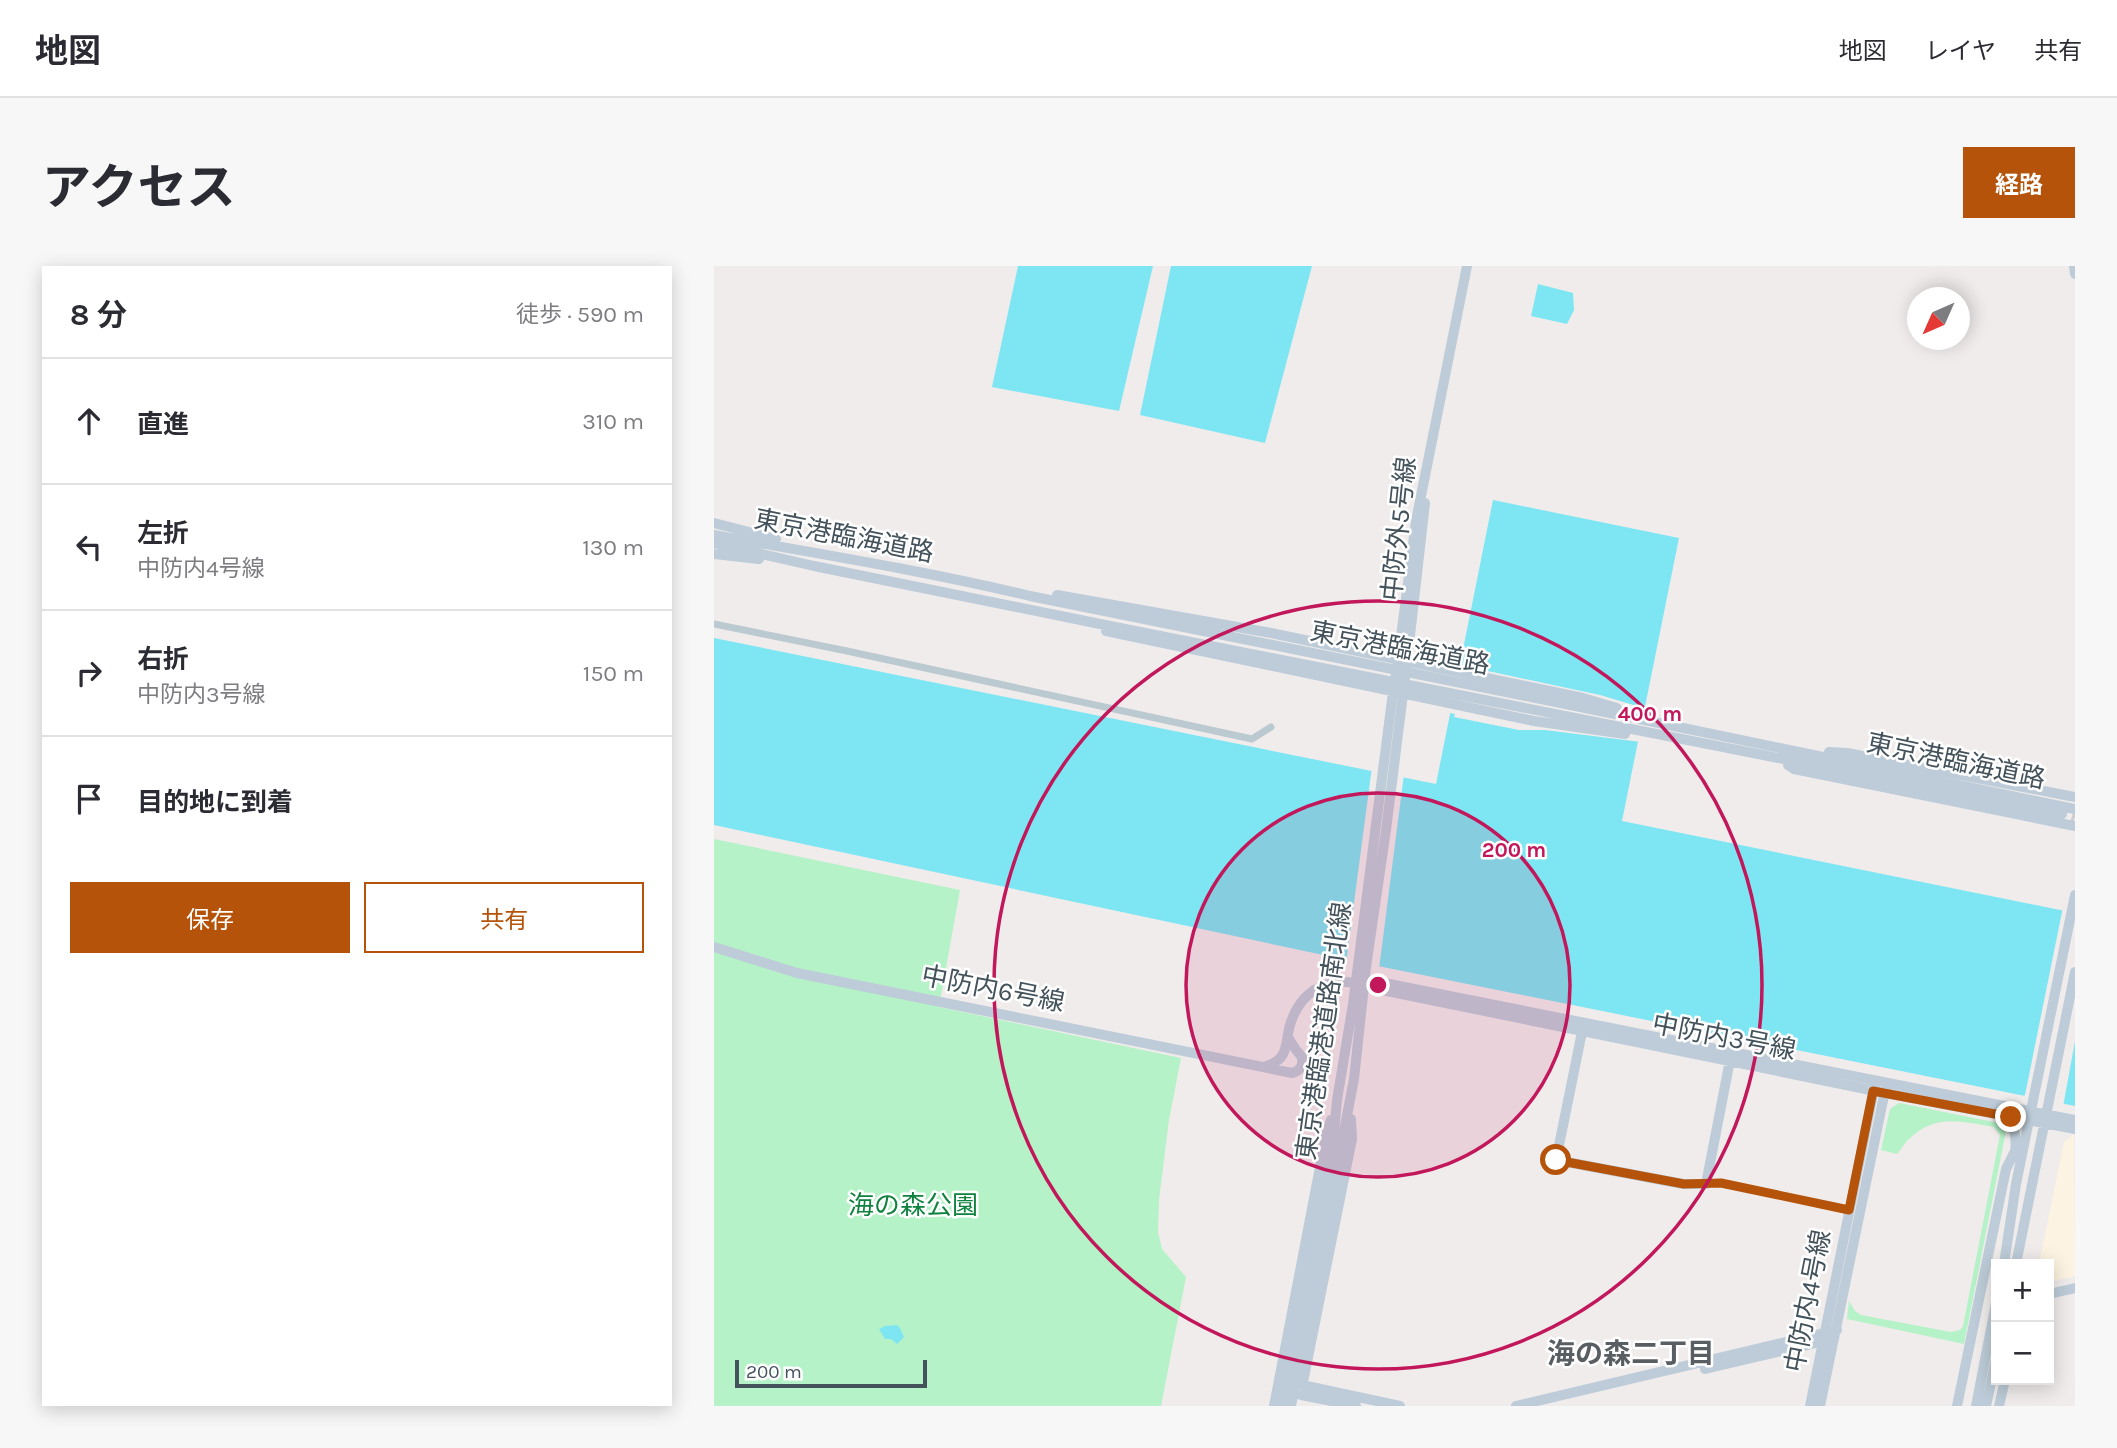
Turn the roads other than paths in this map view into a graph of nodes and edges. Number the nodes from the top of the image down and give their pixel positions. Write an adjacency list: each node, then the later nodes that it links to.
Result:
1 (1466, 266): 10 (street, 中防外5号線)
2 (2074, 266): 3 (street)
3 (2075, 273)
4 (714, 534): 6 (street, 東京港臨海道路); 7 (street, 東京港臨海道路)
5 (714, 554): 6 (street)
6 (814, 566): 8 (street, 東京港臨海道路)
7 (989, 586): 10 (street); 11 (street, 東京港臨海道路)
8 (1025, 608): 11 (street, 東京港臨海道路); 12 (street)
9 (714, 624): 14 (street)
10 (1402, 661): 12 (street, 東京港臨港道路南北線, bridge); 13 (street)
11 (1428, 682): 13 (street, 東京港臨海道路); 15 (street, 東京港臨海道路)
12 (1398, 693): 15 (street); 22 (street, 東京港臨港道路南北線)
13 (1658, 723): 15 (street, 東京港臨海道路)
14 (1270, 727)
15 (1667, 732): 16 (street, 東京港臨海道路); 18 (street, 東京港臨海道路)
16 (1742, 741): 17 (street); 18 (street, 東京港臨海道路)
17 (2075, 797)
18 (2074, 817)
19 (2075, 895): 33 (street)
20 (714, 947): 27 (street, 中防内6号線)
21 (2075, 972): 34 (street)
22 (1360, 984): 23 (street, 中防内3号線); 24 (street); 30 (street, 東京港臨港道路南北線); 31 (street, 東京港臨港道路南北線)
23 (1583, 1027): 25 (street, 中防内3号線); 38 (street)
24 (1288, 1037): 26 (street); 28 (street)
25 (1731, 1057): 29 (street, 中防内3号線); 38 (street)
26 (1281, 1058): 27 (street); 28 (street)
27 (1266, 1066): 28 (street, 中防内6号線)
28 (1285, 1070)
29 (1880, 1087): 32 (street, 中防内3号線); 33 (street, 中防内3号線); 40 (street, 中防内4号線); 46 (street, 中防内4号線)
30 (1337, 1100): 50 (street); 51 (street, 東京港臨港道路南北線)
31 (1350, 1102): 49 (street); 52 (street, 東京港臨港道路南北線)
32 (2001, 1115): 33 (street, 中防内3号線); 37 (street)
33 (2030, 1115): 34 (street, 中防内3号線); 39 (street)
34 (2044, 1118): 35 (street, 中防内3号線); 36 (street, 中防内3号線); 42 (street)
35 (2075, 1120)
36 (2075, 1129)
37 (2015, 1151): 39 (street); 59 (street)
38 (1706, 1184): 40 (street)
39 (2017, 1184): 41 (street)
40 (1849, 1210): 46 (street, 中防内4号線)
41 (2005, 1259)
42 (2017, 1259)
43 (2075, 1288): 44 (street)
44 (2054, 1293)
45 (1992, 1322): 60 (street)
46 (1830, 1336): 55 (street); 56 (street); 57 (street, 中防内4号線); 58 (street, 中防内4号線)
47 (1991, 1382): 61 (street)
48 (2004, 1385): 62 (street)
49 (1300, 1395): 53 (street); 54 (street)
50 (1273, 1406)
51 (1282, 1406)
52 (1291, 1406)
53 (1356, 1406)
54 (1400, 1406)
55 (1516, 1406)
56 (1548, 1406)
57 (1810, 1406)
58 (1820, 1406)
59 (1957, 1406)
60 (1976, 1406)
61 (1986, 1406)
62 (1999, 1406)

